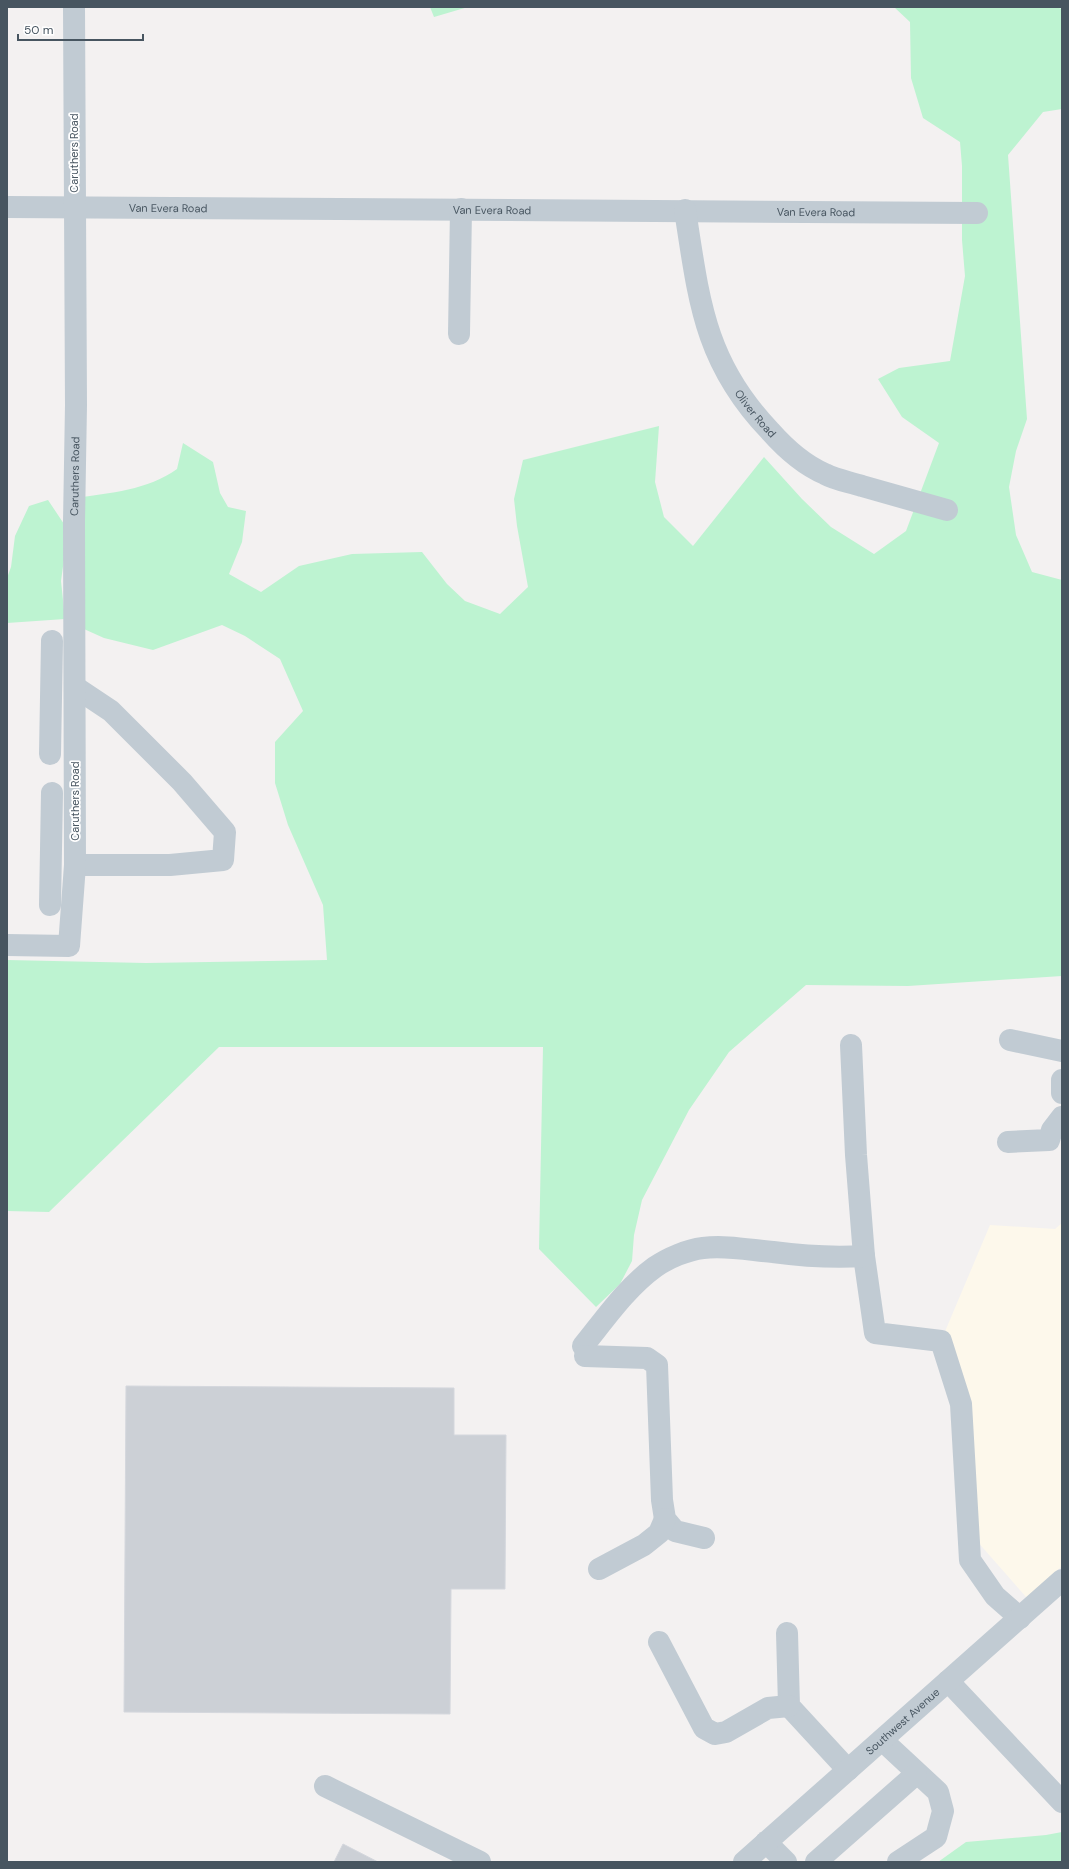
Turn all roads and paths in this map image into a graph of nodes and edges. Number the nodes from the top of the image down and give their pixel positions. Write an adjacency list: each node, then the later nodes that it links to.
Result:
1 (74, 7): 3 (street, Caruthers Road)
2 (7, 207): 3 (street, Van Evera Road)
3 (74, 208): 4 (street, Van Evera Road); 10 (street, Caruthers Road)
4 (461, 209): 5 (street, Van Evera Road); 7 (street)
5 (685, 210): 6 (street, Van Evera Road); 8 (street, Oliver Road)
6 (977, 212)
7 (459, 334)
8 (947, 510)
9 (52, 641): 11 (street)
10 (75, 690): 11 (street); 15 (street, Caruthers Road); 15 (street)
11 (51, 692): 12 (street)
12 (50, 754)
13 (52, 793): 14 (street)
14 (51, 845): 15 (street); 16 (street)
15 (75, 855): 17 (street, Caruthers Road)
16 (50, 905)
17 (7, 945)
18 (1010, 1040): 20 (street)
19 (851, 1045): 25 (street)
20 (1062, 1050)
21 (1062, 1080): 22 (street)
22 (1062, 1093)
23 (1062, 1116): 24 (street)
24 (1008, 1142)
25 (864, 1256): 26 (street); 30 (street)
26 (665, 1519): 27 (street); 28 (street)
27 (704, 1538)
28 (599, 1569)
29 (1062, 1580): 30 (street, Southwest Avenue)
30 (1020, 1618): 33 (street, Southwest Avenue)
31 (787, 1633): 34 (street)
32 (659, 1642): 34 (street)
33 (948, 1681): 35 (street, Southwest Avenue); 39 (street)
34 (789, 1706): 36 (street)
35 (882, 1740): 36 (street, Southwest Avenue); 37 (street)
36 (848, 1770): 40 (street, Southwest Avenue)
37 (916, 1774): 44 (street); 45 (street)
38 (325, 1786): 41 (street)
39 (1062, 1802)
40 (766, 1842): 42 (street, Southwest Avenue); 43 (street)
41 (480, 1862)
42 (744, 1862)
43 (786, 1862)
44 (816, 1862)
45 (898, 1862)

